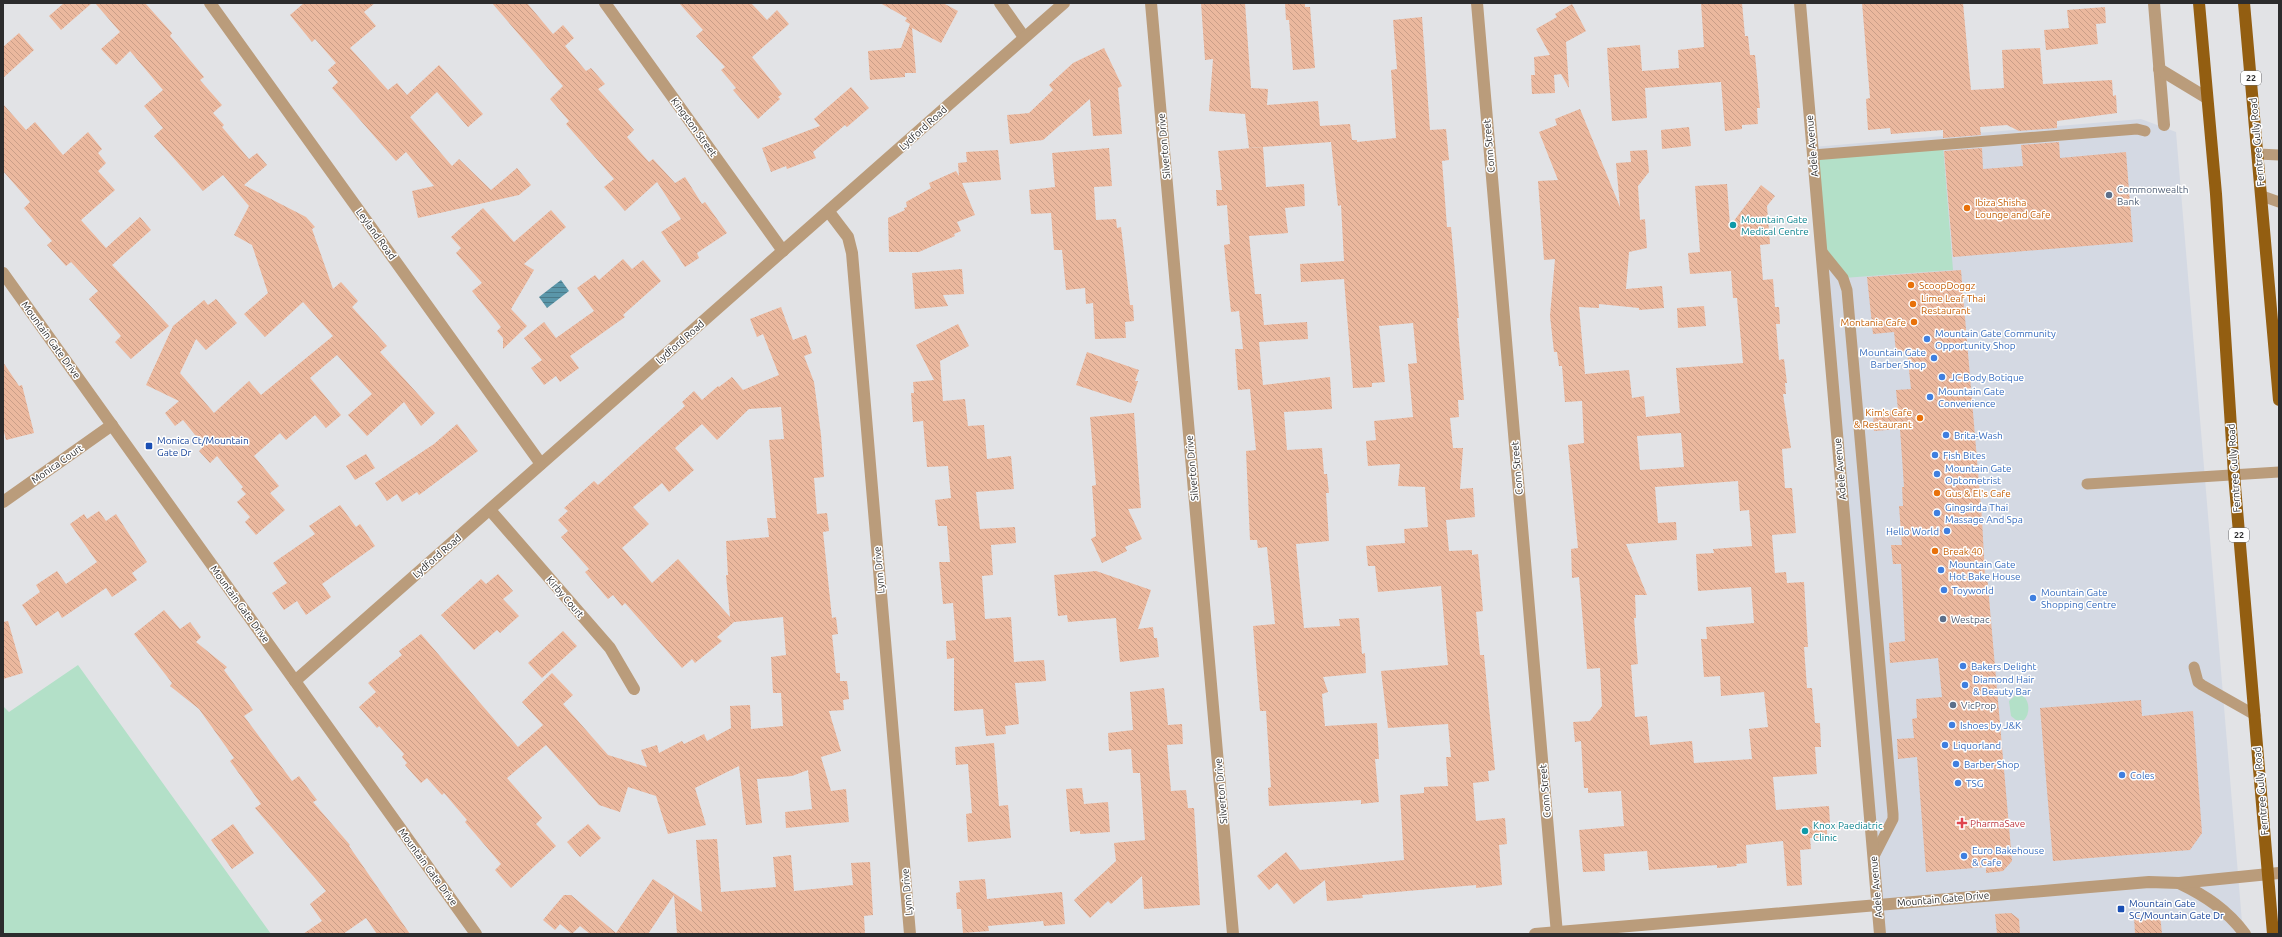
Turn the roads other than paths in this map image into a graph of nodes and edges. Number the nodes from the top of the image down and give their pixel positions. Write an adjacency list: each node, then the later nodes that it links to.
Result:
1 (210, 3): 29 (street, Leyland Road)
2 (605, 3): 22 (street, Kingston Street)
3 (1000, 3): 11 (street)
4 (1064, 3): 11 (street, Lydford Road)
5 (1151, 3): 46 (street, Silverton Drive)
6 (1477, 3): 43 (street, Conn Street)
7 (1800, 3): 17 (street, Adele Avenue)
8 (2154, 3): 12 (street)
9 (2199, 3): 13 (main road, Ferntree Gully Road / 22)
10 (2244, 3): 16 (main road, Ferntree Gully Road / 22)
11 (1024, 37): 21 (street, Lydford Road)
12 (2159, 69): 13 (street); 14 (street)
13 (2207, 98): 31 (main road, Ferntree Gully Road / 22)
14 (2164, 125)
15 (2146, 131): 17 (lane)
16 (2258, 154): 18 (lane); 19 (main road, Ferntree Gully Road / 22)
17 (1813, 155): 23 (street, Adele Avenue)
18 (2279, 155)
19 (2262, 196): 20 (lane); 25 (main road, Ferntree Gully Road / 22)
20 (2279, 202)
21 (829, 212): 22 (street, Lydford Road); 45 (street, Lynn Drive)
22 (783, 251): 29 (street, Lydford Road)
23 (1822, 252): 39 (street, Adele Avenue); 39 (lane)
24 (3, 273): 28 (street, Mountain Gate Drive)
25 (2275, 303): 26 (main road, Ferntree Gully Road / 22)
26 (2276, 334): 27 (main road, Ferntree Gully Road / 22)
27 (2279, 400)
28 (112, 425): 33 (street, Monica Court); 36 (street, Mountain Gate Drive)
29 (541, 464): 34 (street, Lydford Road)
30 (2279, 472): 31 (lane)
31 (2234, 474): 32 (lane); 38 (main road, Ferntree Gully Road / 22)
32 (2087, 484)
33 (3, 502)
34 (490, 510): 36 (street, Lydford Road); 37 (street, Kirby Court)
35 (2194, 667): 38 (lane)
36 (295, 681): 44 (street, Mountain Gate Drive)
37 (634, 689)
38 (2255, 715): 40 (main road, Ferntree Gully Road / 22)
39 (1874, 856): 42 (street, Adele Avenue)
40 (2274, 874): 41 (street, Mountain Gate Drive); 50 (main road, Ferntree Gully Road / 22)
41 (2178, 883): 42 (street, Mountain Gate Drive); 49 (street)
42 (1878, 905): 43 (street, Mountain Gate Drive); 48 (street, Adele Avenue)
43 (1557, 933): 47 (street, Mountain Gate Drive)
44 (476, 934)
45 (910, 934)
46 (1233, 934)
47 (1534, 934)
48 (1880, 934)
49 (2245, 934)
50 (2274, 934)

